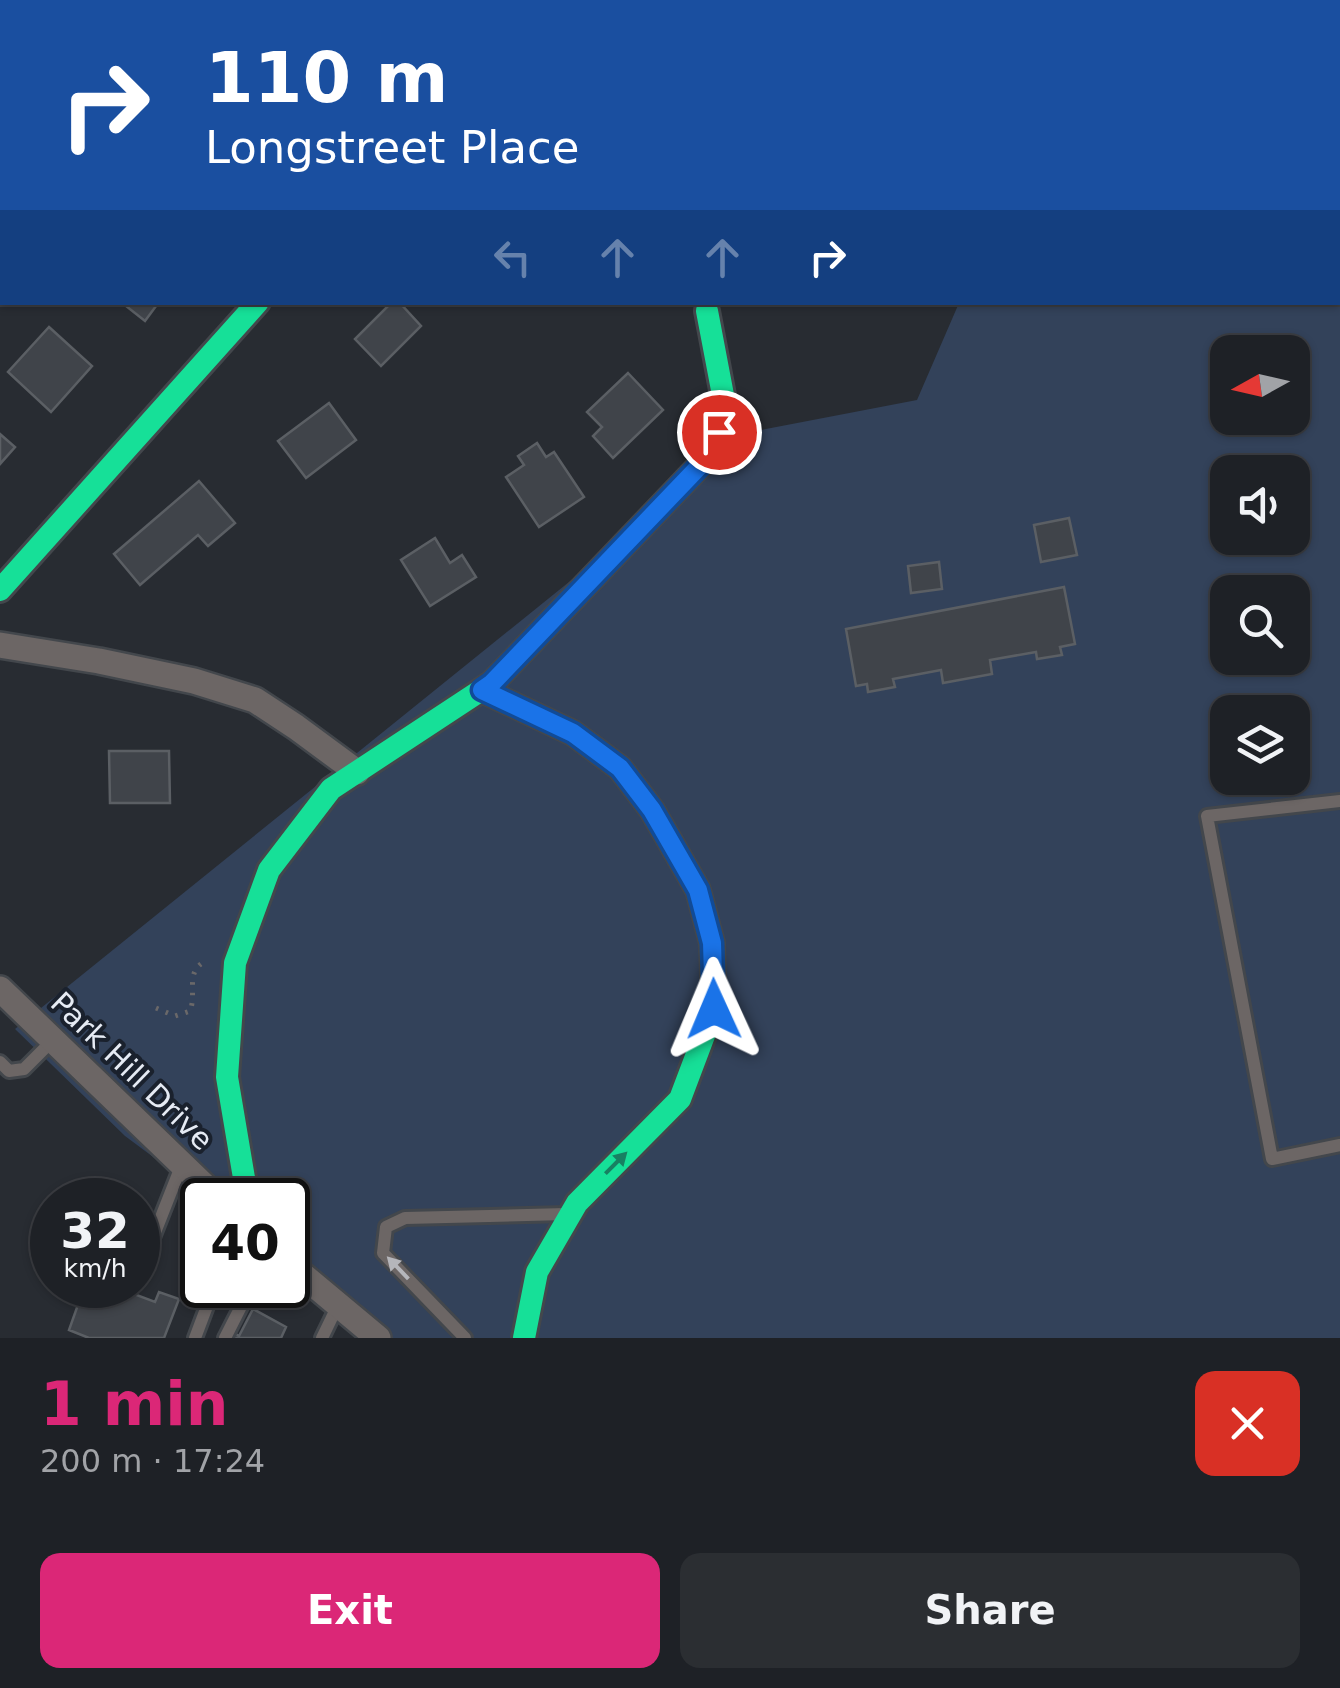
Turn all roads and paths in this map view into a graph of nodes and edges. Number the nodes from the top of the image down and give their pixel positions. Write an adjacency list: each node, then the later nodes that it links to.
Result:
1 (255, 305): 3 (street)
2 (707, 311): 5 (street)
3 (0, 590)
4 (0, 646): 6 (street)
5 (482, 690): 6 (street); 17 (street, one-way to 5)
6 (357, 772): 8 (street)
7 (1340, 801): 13 (lane)
8 (235, 963): 10 (path); 16 (street)
9 (0, 989): 11 (street, Park Hill Drive)
10 (156, 1008)
11 (53, 1040): 12 (lane); 14 (street, Park Hill Drive)
12 (0, 1062)
13 (1340, 1145)
14 (182, 1164): 15 (street, Park Hill Drive); 18 (lane)
15 (197, 1178)
16 (244, 1178)
17 (570, 1214): 27 (lane, one-way to 17); 28 (street)
18 (160, 1220)
19 (310, 1281): 20 (street)
20 (338, 1305): 25 (lane); 26 (street)
21 (206, 1308): 23 (lane)
22 (240, 1308): 24 (lane)
23 (195, 1338)
24 (225, 1338)
25 (322, 1338)
26 (378, 1338)
27 (466, 1338)
28 (524, 1338)

